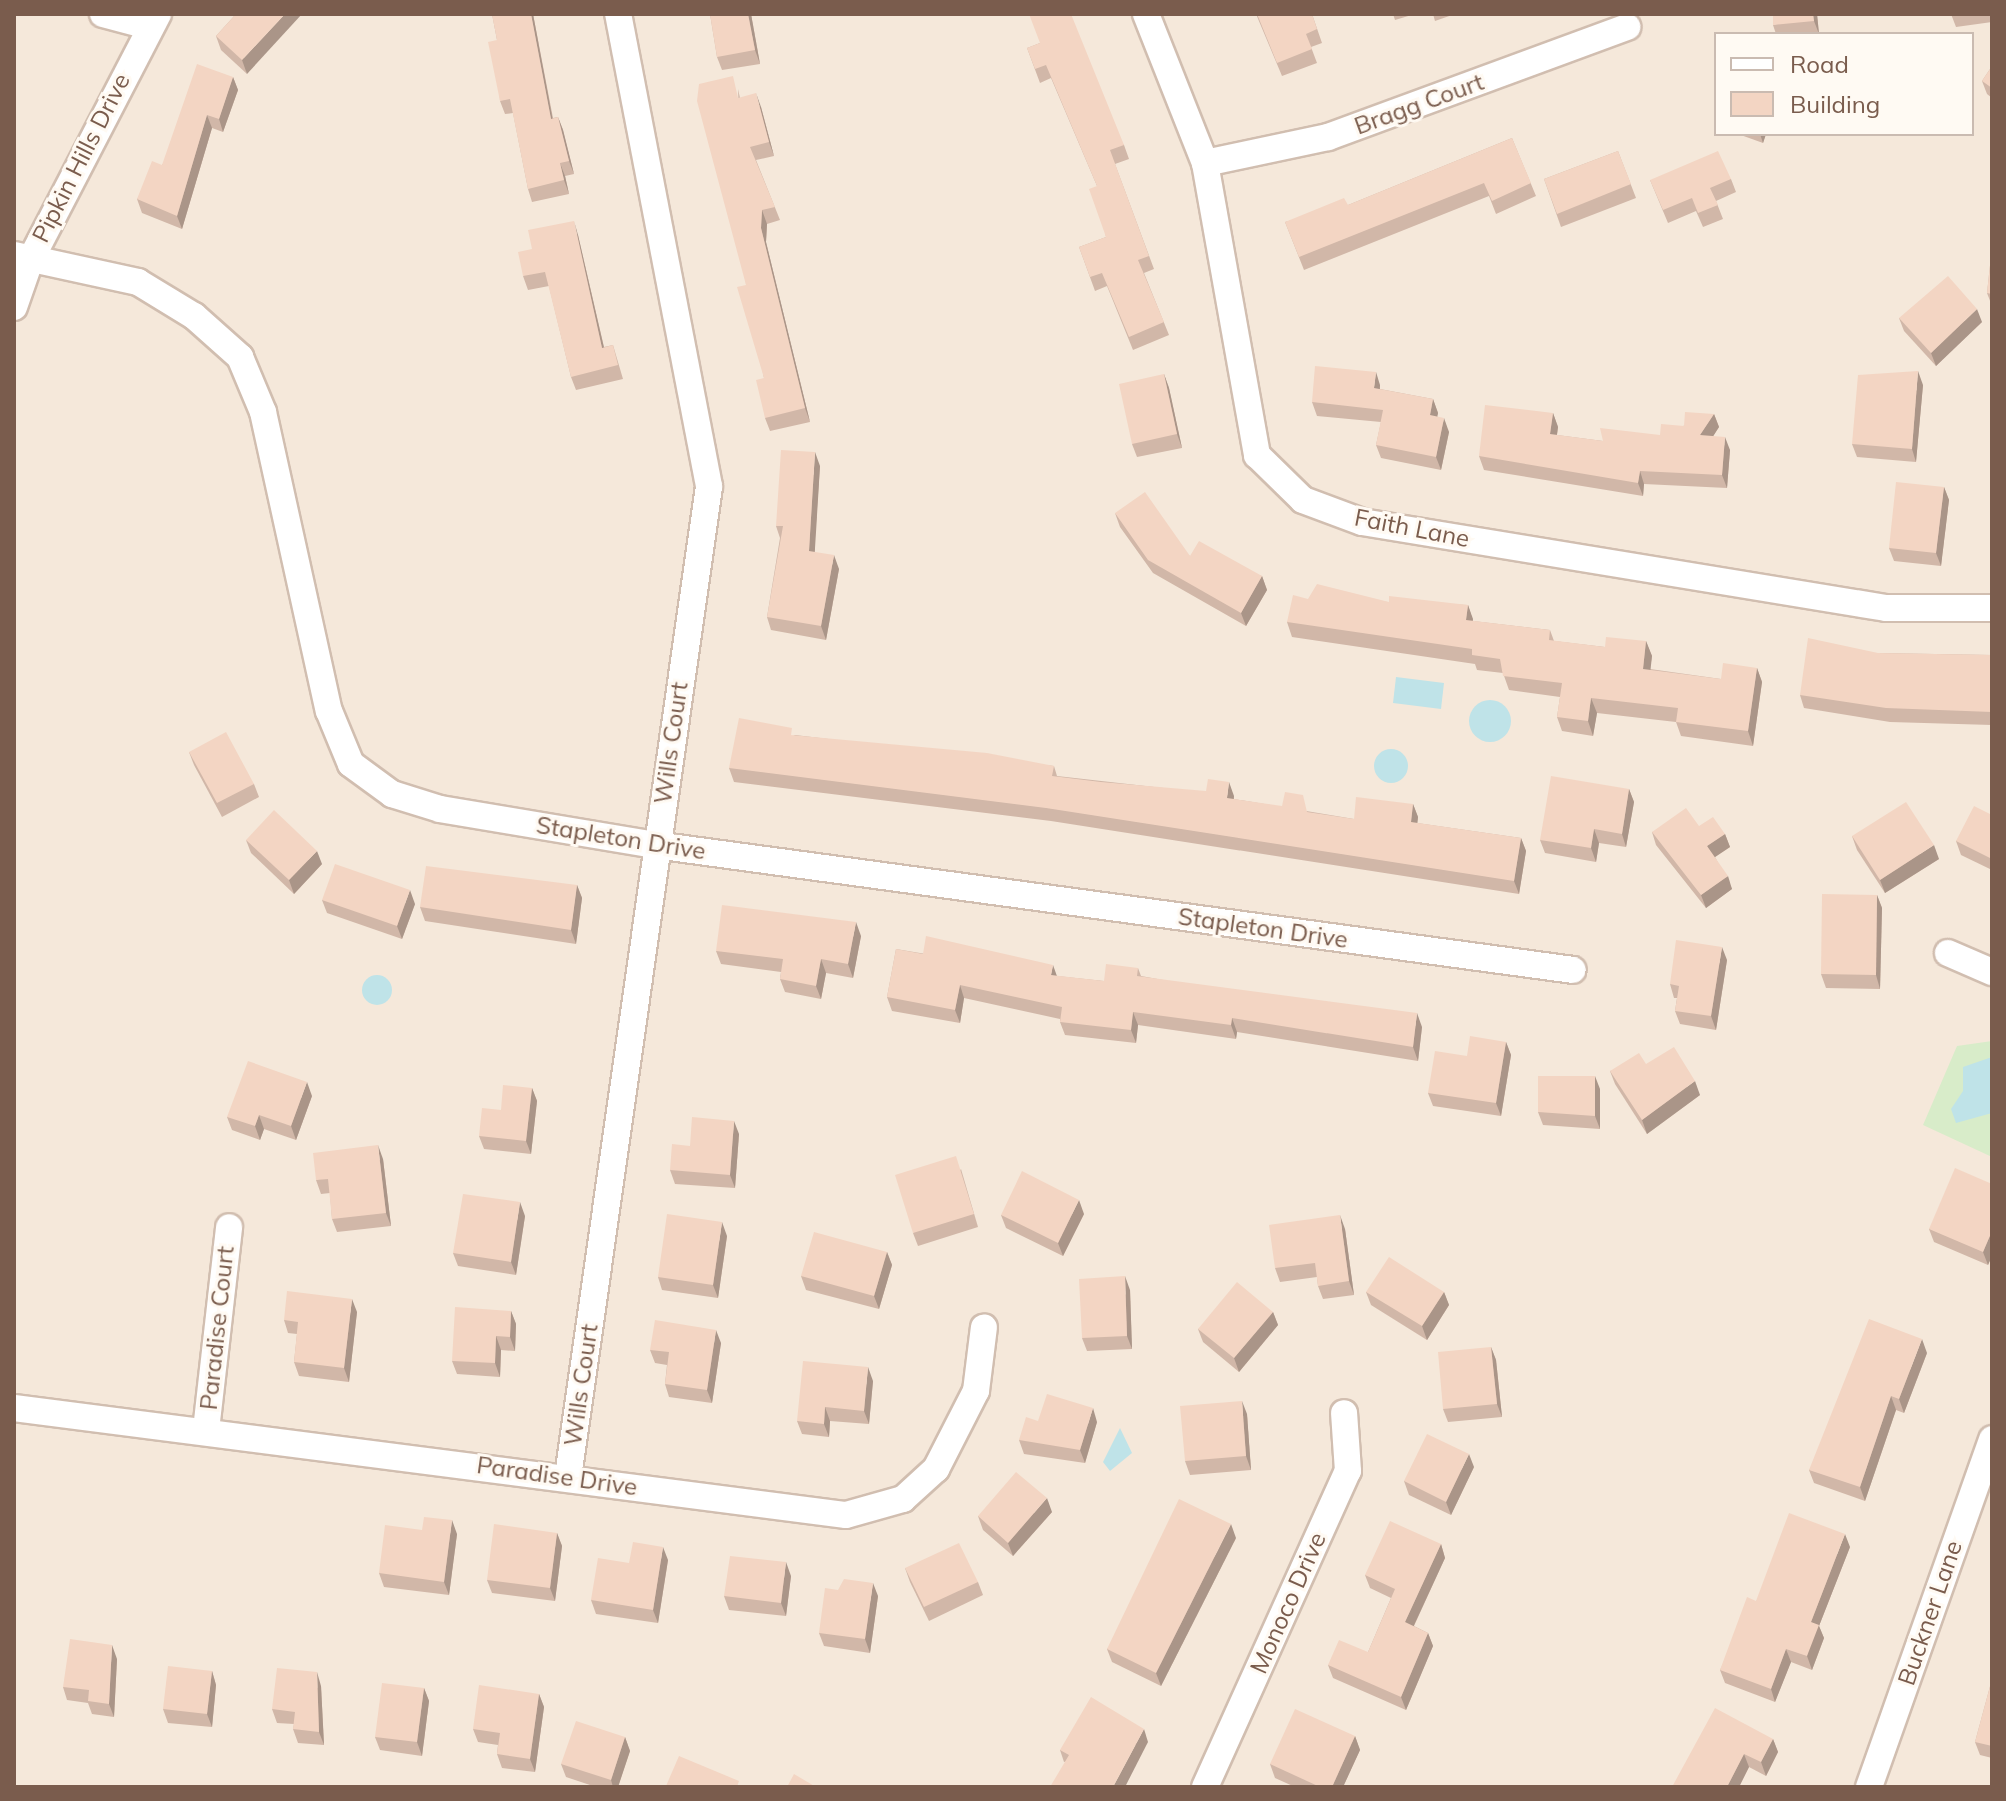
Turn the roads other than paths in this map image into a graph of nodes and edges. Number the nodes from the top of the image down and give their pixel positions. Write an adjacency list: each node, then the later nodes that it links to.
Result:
1 (103, 14): 4 (street)
2 (618, 14): 10 (street, Wills Court)
3 (1146, 14): 6 (street, Faith Lane)
4 (153, 20): 7 (street, Pipkin Hills Drive)
5 (1627, 27): 6 (street, Bragg Court)
6 (1205, 163): 9 (street, Faith Lane)
7 (22, 258): 8 (street, Pipkin Hills Drive); 10 (street, Stapleton Drive)
8 (14, 307)
9 (1992, 608)
10 (655, 845): 12 (street, Stapleton Drive); 20 (street, Wills Court)
11 (1948, 953): 13 (street)
12 (1573, 970)
13 (1992, 972)
14 (229, 1227): 18 (street, Paradise Court)
15 (984, 1327): 20 (street, Paradise Drive)
16 (14, 1408): 18 (street, Paradise Drive)
17 (1344, 1413): 21 (street, Monoco Drive)
18 (206, 1430): 20 (street, Paradise Drive)
19 (1989, 1453): 22 (street, Buckner Lane)
20 (568, 1477)
21 (1205, 1787)
22 (1869, 1787)

